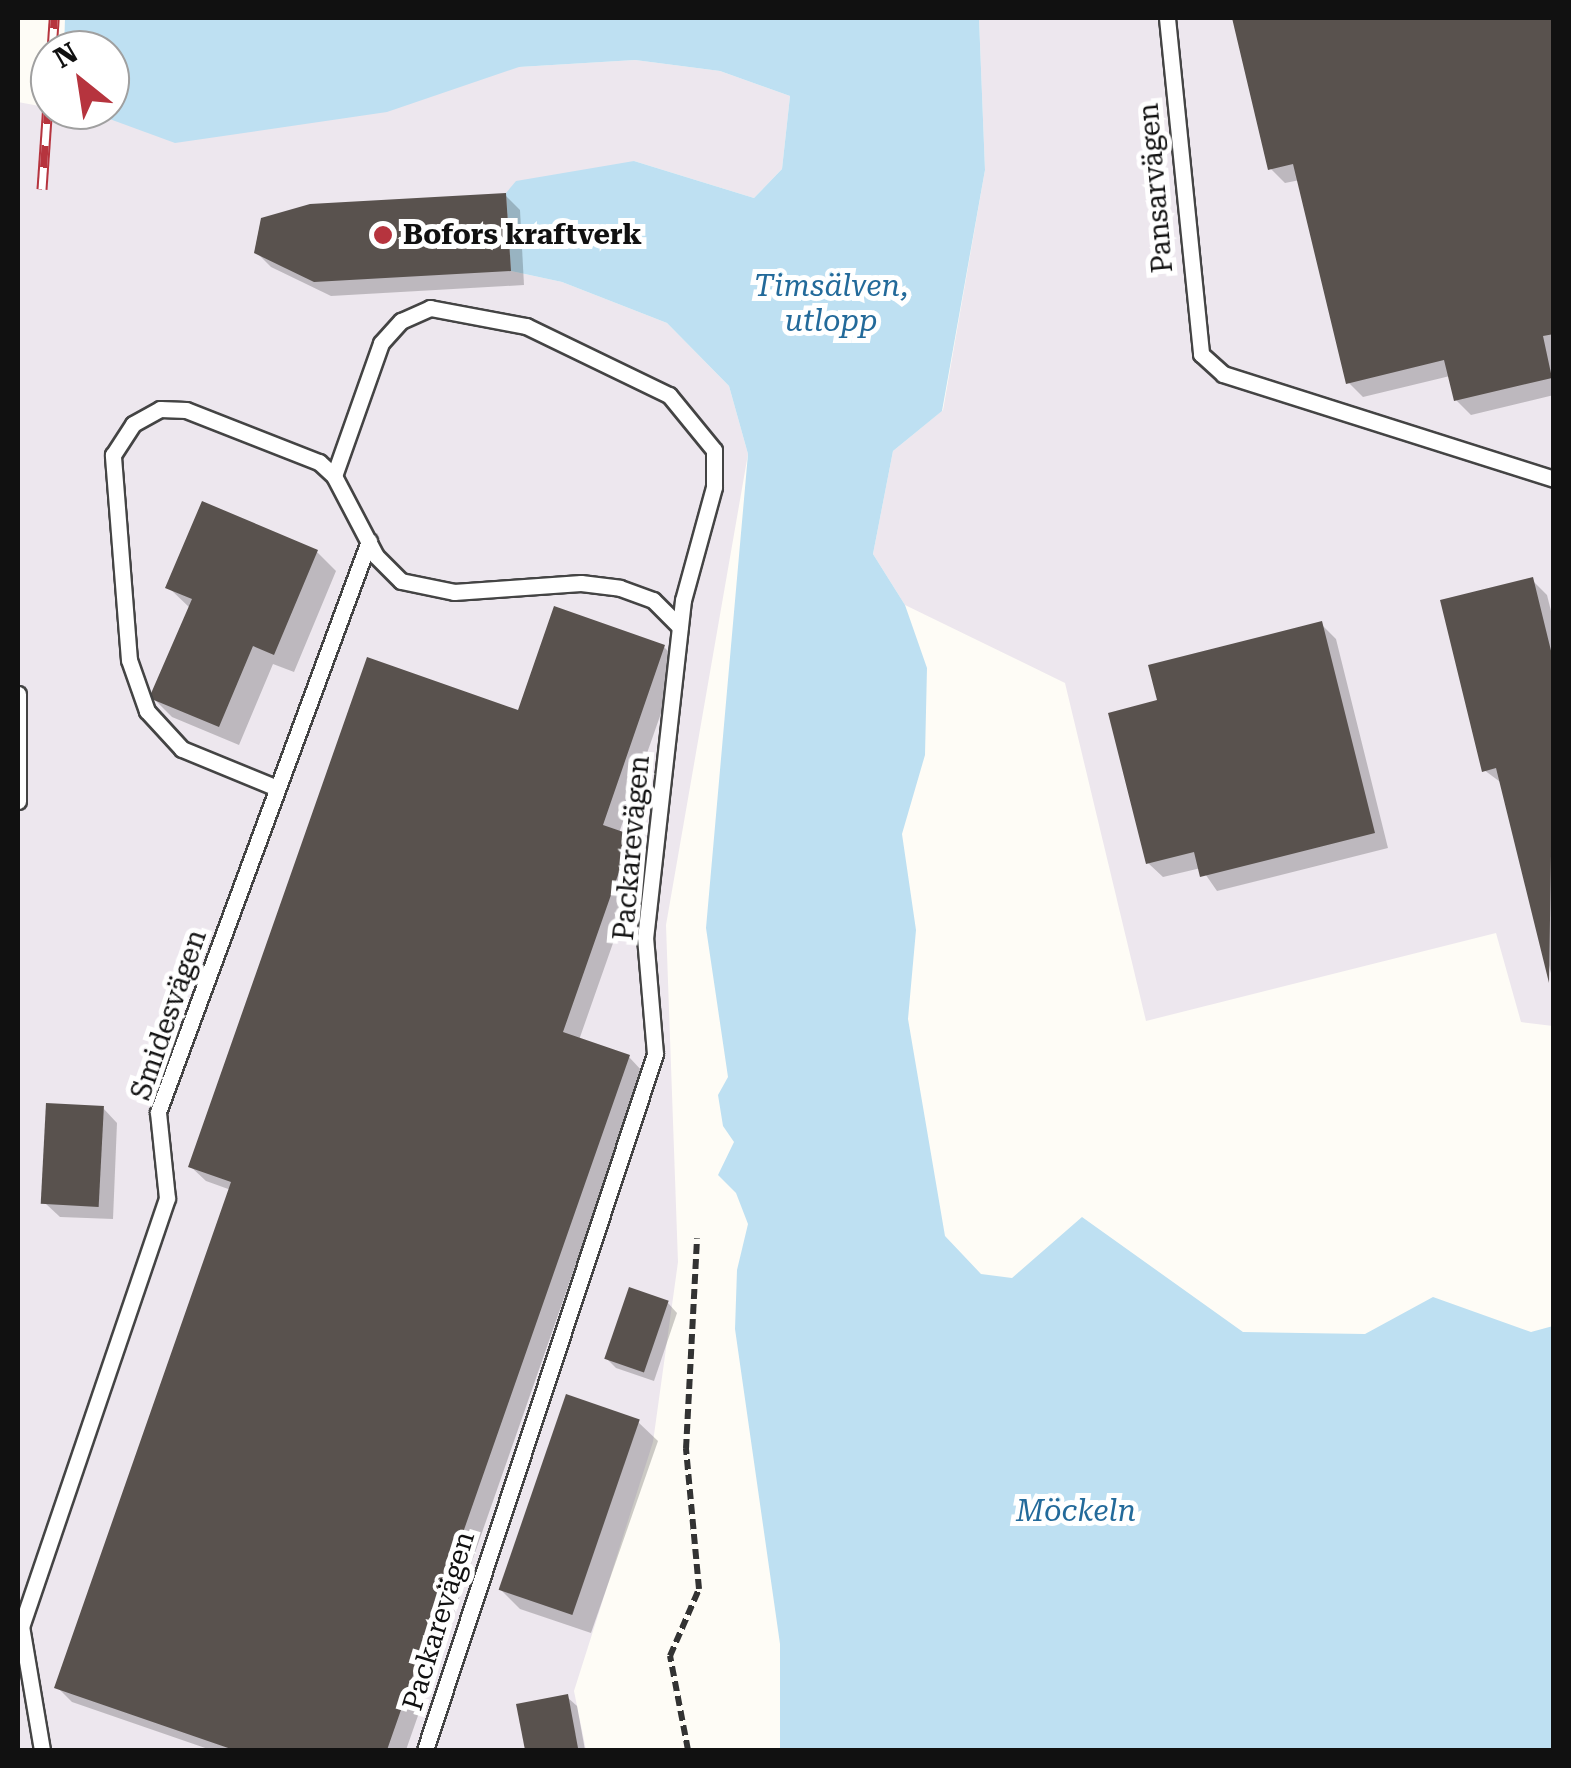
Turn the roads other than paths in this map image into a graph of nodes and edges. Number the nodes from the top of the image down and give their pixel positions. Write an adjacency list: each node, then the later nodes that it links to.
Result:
1 (1167, 18): 3 (lane, Pansarvägen)
2 (334, 476): 4 (lane); 5 (lane, Packarevägen); 7 (lane)
3 (1554, 478)
4 (369, 541): 5 (lane); 7 (lane, Smidesvägen)
5 (680, 628): 12 (lane, Packarevägen)
6 (18, 694): 8 (lane)
7 (278, 788): 10 (lane, Smidesvägen)
8 (18, 802)
9 (18, 1606): 10 (lane)
10 (20, 1627): 11 (lane)
11 (42, 1750)
12 (425, 1750)

